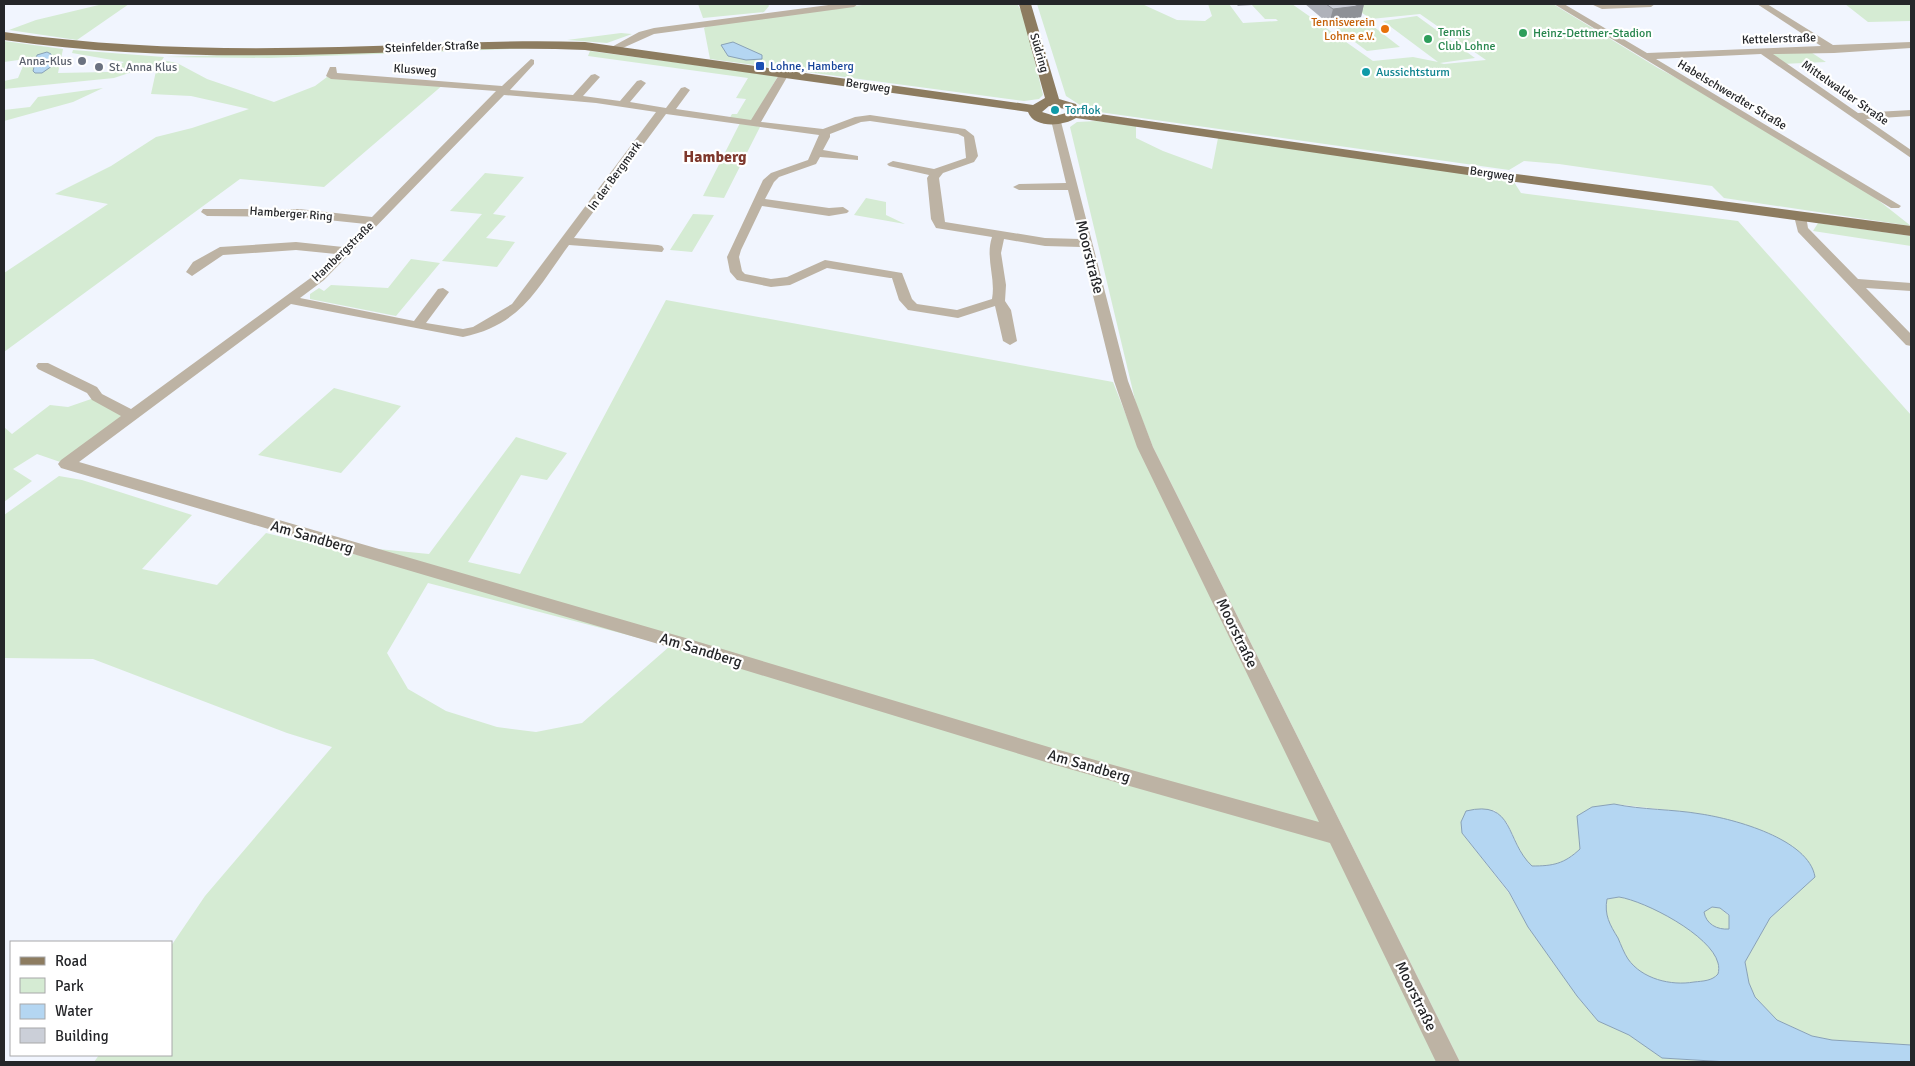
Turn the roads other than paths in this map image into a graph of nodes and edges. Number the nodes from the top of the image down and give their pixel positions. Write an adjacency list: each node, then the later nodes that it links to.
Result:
1 (771, 4): 8 (street)
2 (854, 4): 8 (street)
3 (1025, 4): 23 (main road, Südring)
4 (1558, 4): 41 (street, Habelschwerdter Straße)
5 (1595, 4): 6 (street)
6 (1651, 4)
7 (1760, 4): 12 (street)
8 (775, 14): 11 (street)
9 (4, 36): 11 (main road, Steinfelder Straße)
10 (1911, 46): 12 (street, Kettelerstraße)
11 (613, 49): 17 (main road, Bergweg)
12 (1834, 50): 13 (street, Kettelerstraße)
13 (1764, 52): 14 (street, Kettelerstraße); 29 (street, Mittelwalder Straße)
14 (1648, 56)
15 (531, 62): 21 (street, Hambergstraße)
16 (333, 69): 21 (street, Klusweg)
17 (784, 74): 25 (main road, Bergweg); 31 (street)
18 (595, 77): 22 (street)
19 (641, 83): 24 (street)
20 (686, 90): 26 (street, In der Bergmark)
21 (503, 91): 22 (street); 45 (street, Hambergstraße)
22 (576, 98): 24 (street)
23 (1053, 102): 25 (main road, Bergweg); 27 (main road, Bergweg)
24 (623, 104): 26 (street)
25 (1035, 109): 30 (main road, Bergweg)
26 (666, 111): 31 (street); 48 (street, In der Bergmark)
27 (1073, 114): 30 (main road, Bergweg); 44 (main road, Bergweg)
28 (1911, 114): 29 (street)
29 (1856, 116): 34 (street, Mittelwalder Straße)
30 (1056, 120): 38 (street, Moorstraße)
31 (754, 124): 32 (street)
32 (824, 132): 33 (street); 37 (street)
33 (818, 153): 35 (street); 40 (street)
34 (1911, 155)
35 (854, 158)
36 (893, 164): 37 (street)
37 (934, 173): 47 (street)
38 (1072, 186): 39 (street); 49 (street, Moorstraße)
39 (1019, 187)
40 (759, 202): 42 (street); 57 (street)
41 (1895, 206)
42 (843, 211)
43 (207, 212): 45 (street, Hamberger Ring)
44 (1800, 216): 46 (main road, Bergweg); 53 (street)
45 (374, 221): 51 (street, Hambergstraße)
46 (1911, 230)
47 (999, 235): 49 (street); 57 (street)
48 (566, 241): 50 (street); 58 (street, In der Bergmark)
49 (1087, 243): 64 (street, Moorstraße)
50 (658, 249)
51 (346, 250): 52 (street); 56 (street, Hambergstraße)
52 (192, 272)
53 (1855, 284): 54 (street); 60 (street)
54 (1911, 287)
55 (443, 292): 58 (street)
56 (289, 300): 58 (street, In der Bergmark); 62 (street, Hambergstraße)
57 (998, 301): 59 (street)
58 (417, 326)
59 (1010, 341)
60 (1911, 342)
61 (43, 366): 62 (street)
62 (132, 416): 63 (street, Hambergstraße)
63 (66, 464): 64 (street, Am Sandberg)
64 (1337, 836): 65 (street, Moorstraße)
65 (1448, 1062)

